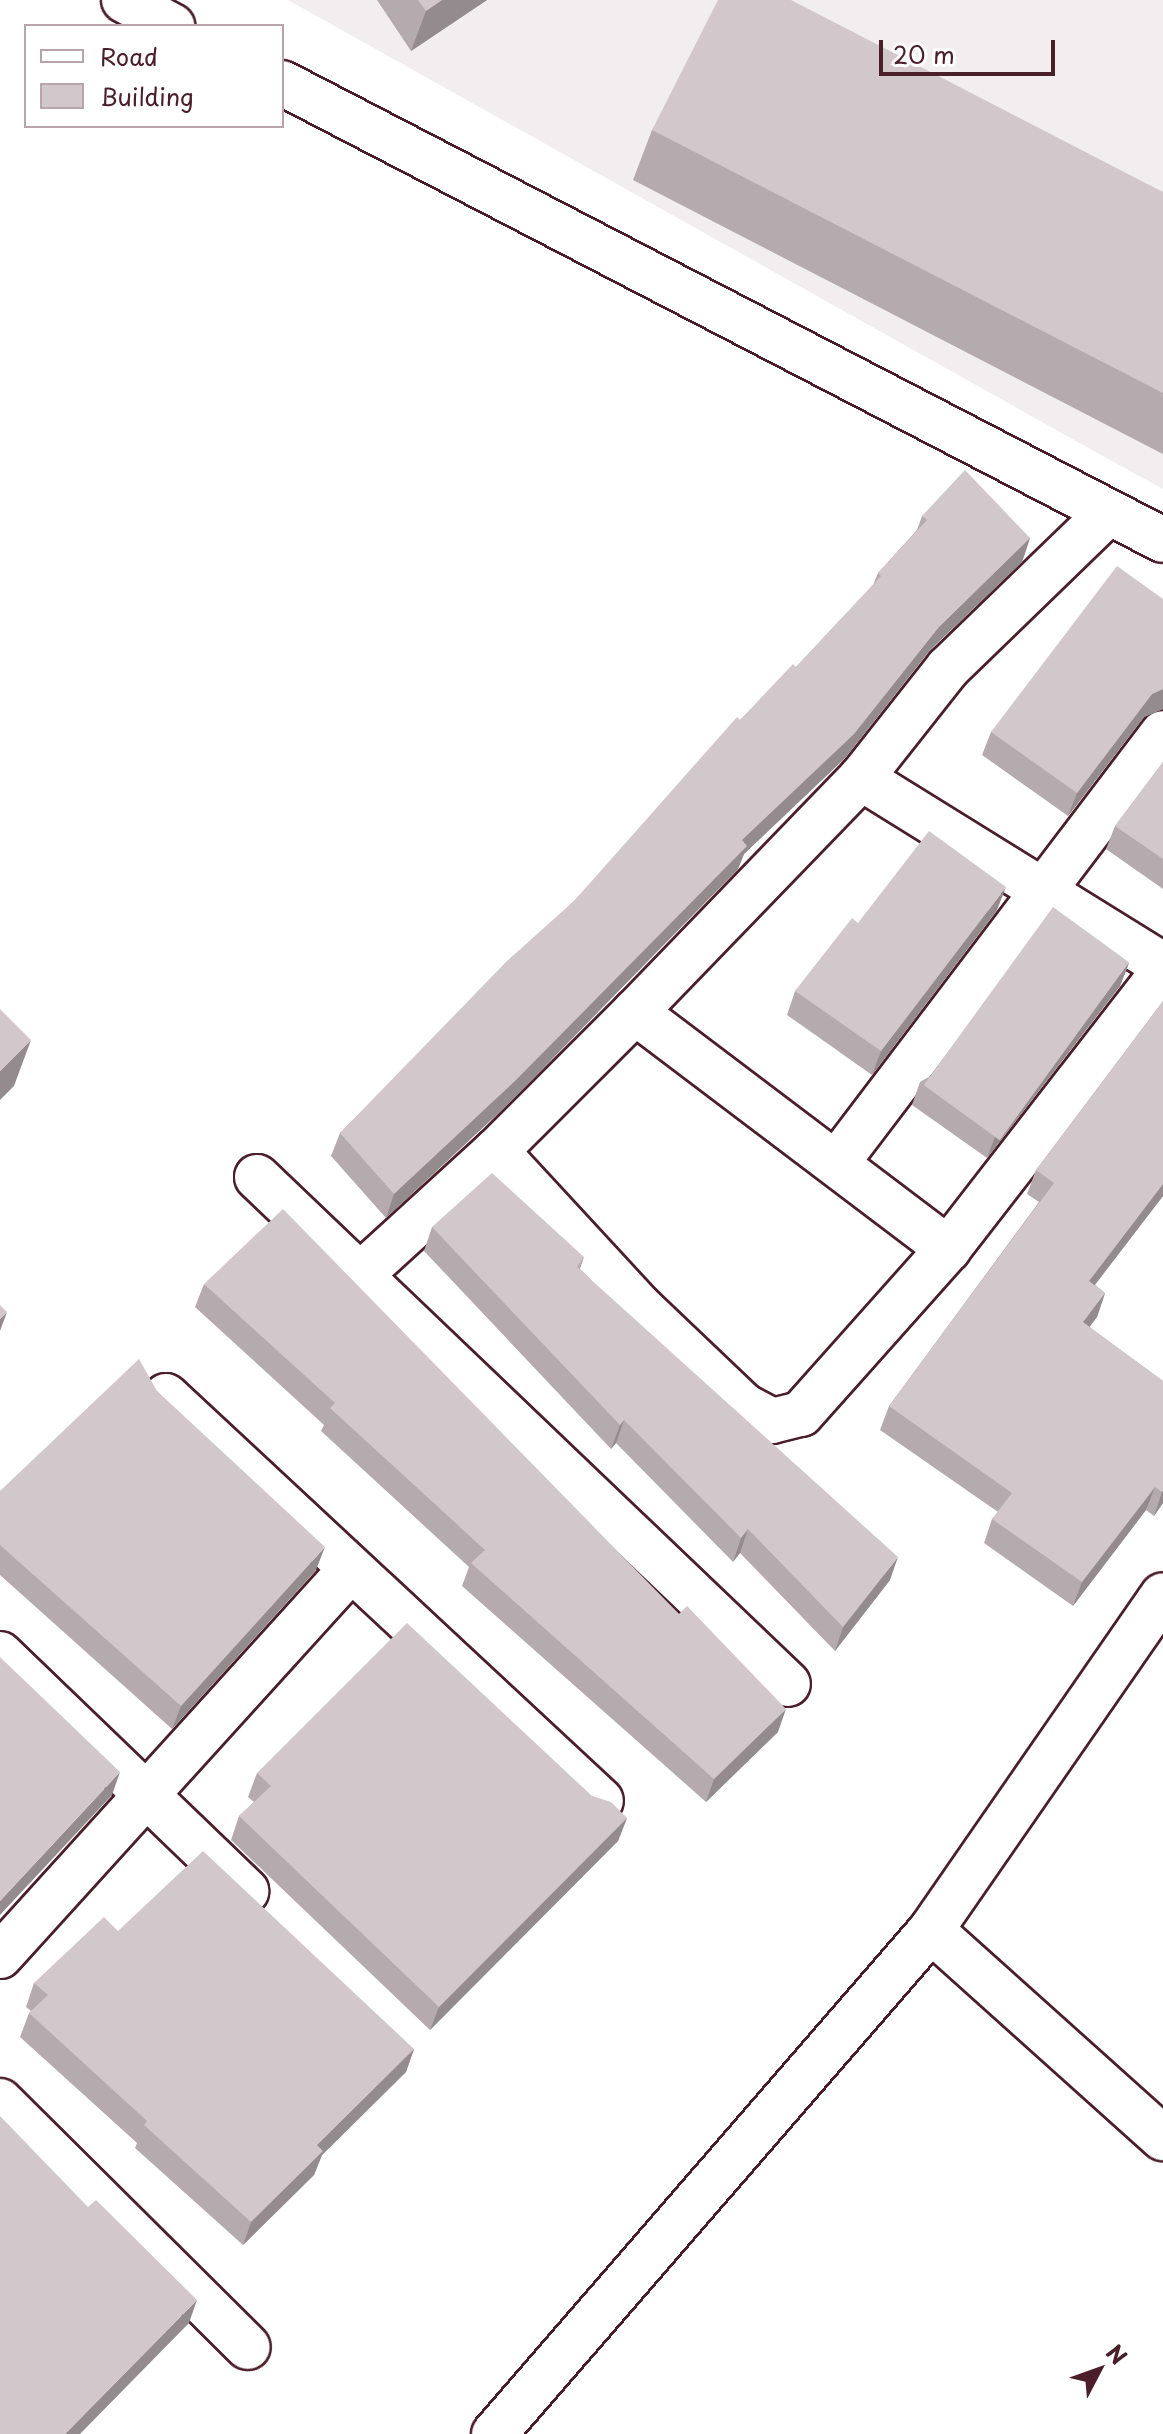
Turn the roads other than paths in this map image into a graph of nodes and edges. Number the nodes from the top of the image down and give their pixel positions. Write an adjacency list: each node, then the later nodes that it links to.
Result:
1 (124, 0): 2 (street)
2 (168, 24)
3 (284, 84): 4 (street)
4 (1108, 513): 5 (street); 7 (street)
5 (1163, 540)
6 (1163, 733): 8 (street)
7 (861, 778): 8 (street); 11 (street)
8 (1048, 890): 9 (street); 13 (street)
9 (1163, 965)
10 (1163, 972): 15 (street)
11 (635, 1012): 12 (street); 13 (street)
12 (496, 1151): 15 (street); 16 (street)
13 (838, 1161): 15 (street)
14 (257, 1177): 16 (street)
15 (948, 1249)
16 (359, 1276): 21 (street)
17 (166, 1396): 18 (street)
18 (351, 1569): 22 (street); 23 (street)
19 (1163, 1595): 25 (street)
20 (0, 1654): 22 (street)
21 (788, 1684)
22 (145, 1797): 24 (street); 26 (street)
23 (601, 1801)
24 (279, 1923)
25 (931, 1930): 28 (street); 30 (street)
26 (0, 1956)
27 (0, 2101): 29 (street)
28 (1163, 2138)
29 (248, 2347)
30 (494, 2434)

